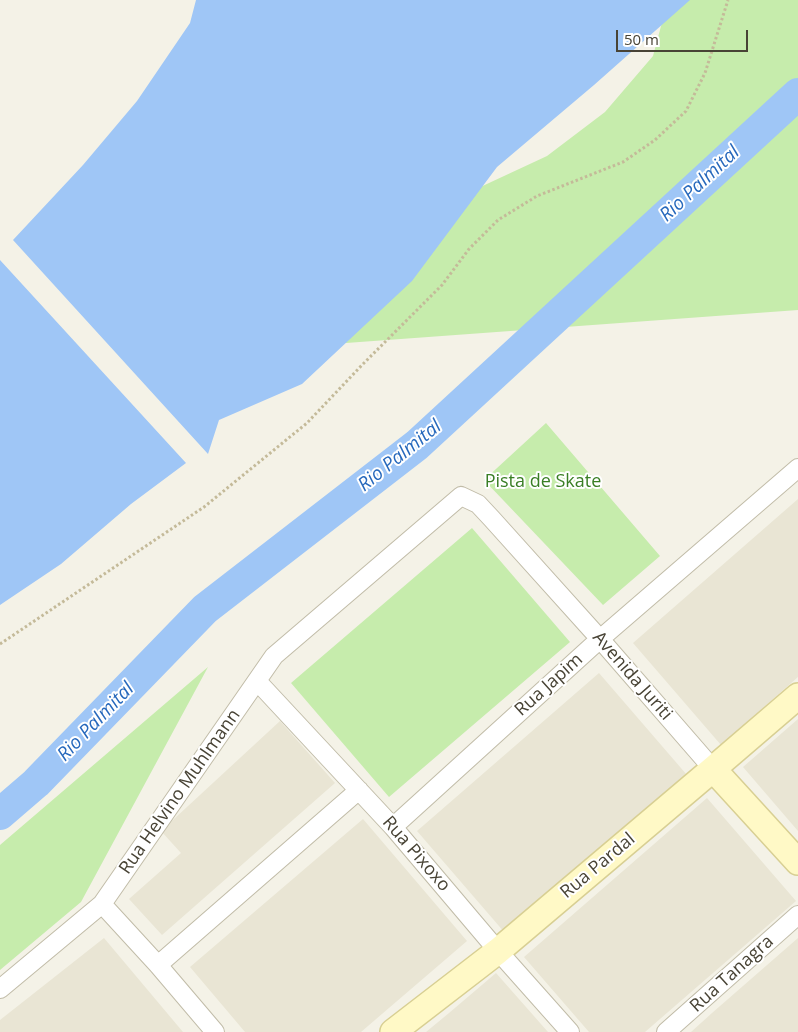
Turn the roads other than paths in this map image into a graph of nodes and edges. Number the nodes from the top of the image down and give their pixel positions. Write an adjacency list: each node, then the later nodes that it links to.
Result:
1 (798, 468): 3 (street, Rua Japim)
2 (461, 496): 3 (street, Avenida Juriti); 4 (street, Rua Helvino Muhlmann)
3 (600, 638): 6 (street, Avenida Juriti); 8 (street, Rua Japim)
4 (258, 681): 7 (street, Rua Pixoxo); 10 (street, Rua Helvino Muhlmann)
5 (798, 696): 6 (street, Rua Pardal)
6 (713, 770): 9 (street, Avenida Juriti); 12 (street, Rua Pardal)
7 (359, 790): 8 (street, Rua Pixoxo); 13 (street)
8 (393, 826): 12 (street, Rua Pixoxo)
9 (798, 862)
10 (102, 904): 13 (street); 14 (street, Rua Helvino Muhlmann)
11 (798, 915): 18 (street, Rua Tanagra)
12 (498, 950): 16 (street, Rua Pardal); 17 (street, Rua Pixoxo)
13 (158, 965): 15 (street)
14 (0, 989)
15 (215, 1032)
16 (394, 1032)
17 (570, 1032)
18 (666, 1032)

